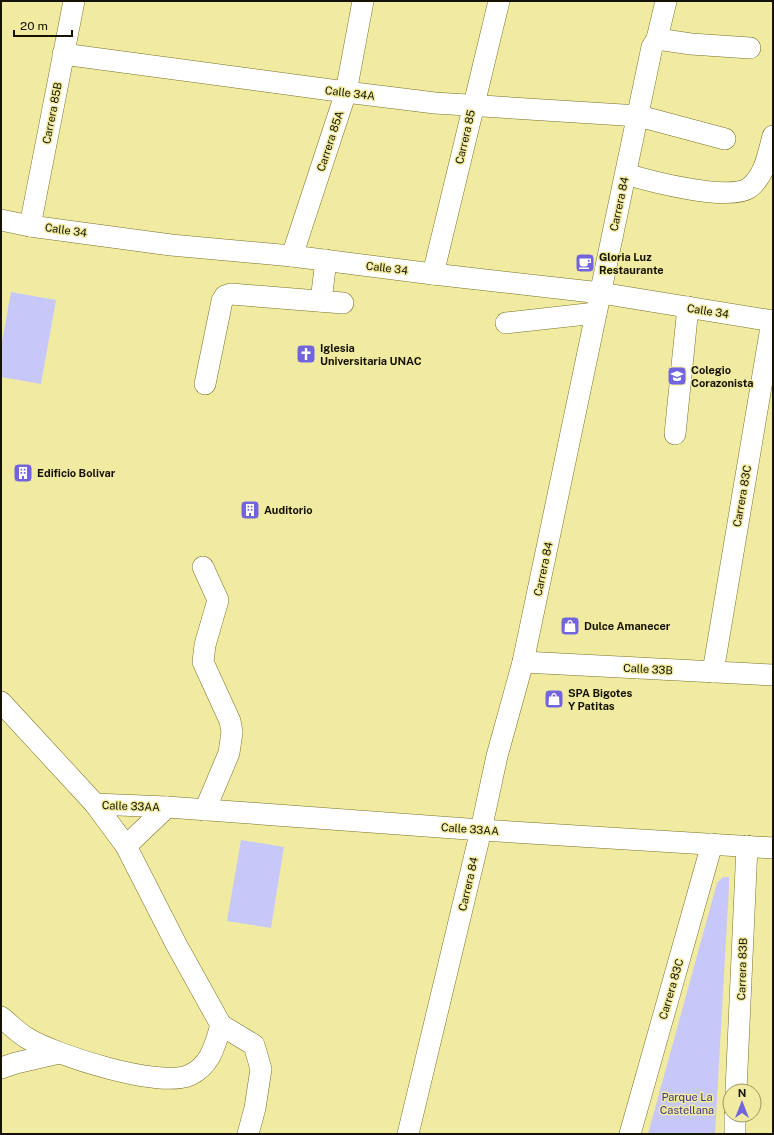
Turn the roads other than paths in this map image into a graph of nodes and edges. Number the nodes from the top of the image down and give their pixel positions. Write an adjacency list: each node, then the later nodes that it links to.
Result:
1 (74, 1): 7 (street, Carrera 85B)
2 (363, 1): 8 (street, Carrera 85A)
3 (499, 1): 9 (street, Carrera 85)
4 (666, 1): 5 (street, Carrera 84)
5 (658, 39): 6 (street); 10 (street, Carrera 84)
6 (750, 48)
7 (63, 54): 8 (street, Calle 34A); 15 (street, Carrera 85B)
8 (346, 92): 9 (street, Calle 34A); 16 (street, Carrera 85A)
9 (473, 106): 10 (street, Calle 34A); 18 (street, Carrera 85)
10 (639, 116): 12 (street, Calle 34A); 13 (street, Carrera 84)
11 (773, 136): 13 (street)
12 (725, 139)
13 (626, 174): 19 (street, Carrera 84)
14 (1, 220): 15 (street, Calle 34)
15 (30, 226): 16 (street, Calle 34)
16 (292, 256): 17 (street, Calle 34)
17 (326, 260): 18 (street, Calle 34); 20 (street)
18 (433, 274): 19 (street, Calle 34)
19 (601, 293): 22 (street, Calle 34); 23 (street, Carrera 84)
20 (321, 301): 21 (street); 26 (street)
21 (344, 303)
22 (688, 307): 24 (street, Calle 34); 27 (street)
23 (596, 314): 25 (street); 29 (street, Carrera 84)
24 (772, 321): 30 (street, Carrera 83C)
25 (506, 323)
26 (205, 384)
27 (675, 434)
28 (203, 567): 35 (street)
29 (523, 662): 30 (street, Calle 33B); 36 (street, Carrera 84)
30 (713, 672): 31 (street, Calle 33B)
31 (773, 675)
32 (1, 702): 33 (street)
33 (95, 804): 34 (street, Calle 33AA); 38 (street)
34 (167, 807): 35 (street, Calle 33AA); 38 (street, Calle 33AA)
35 (205, 810): 36 (street, Calle 33AA)
36 (481, 830): 37 (street, Calle 33AA); 48 (street, Carrera 84)
37 (712, 844): 39 (street, Calle 33AA); 49 (street, Carrera 83C)
38 (126, 846): 42 (street)
39 (747, 846): 40 (street, Calle 33AA); 45 (street, Carrera 83B)
40 (773, 848)
41 (1, 1017): 43 (street)
42 (221, 1025): 43 (street); 47 (street)
43 (59, 1053): 44 (street)
44 (1, 1068)
45 (736, 1083)
46 (735, 1123): 50 (street)
47 (248, 1134)
48 (408, 1134)
49 (630, 1134)
50 (734, 1134)

